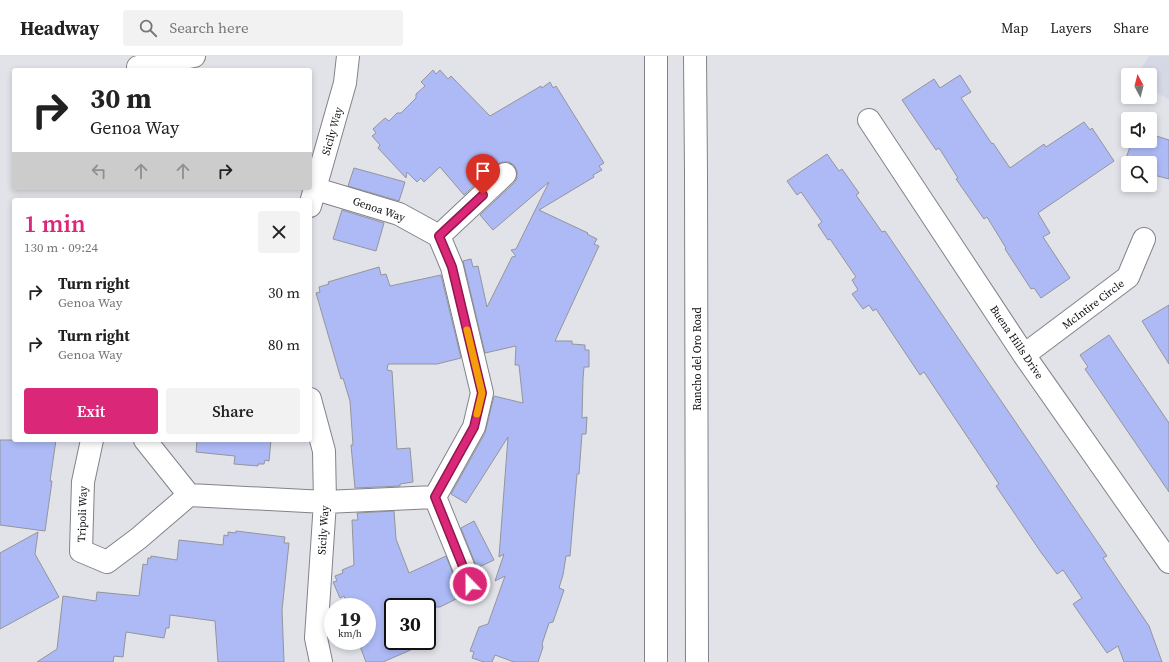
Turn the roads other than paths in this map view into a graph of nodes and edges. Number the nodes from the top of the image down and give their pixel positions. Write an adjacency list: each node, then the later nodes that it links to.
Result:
1 (194, 56): 5 (street)
2 (348, 56): 8 (street, Sicily Way)
3 (656, 56): 22 (street)
4 (695, 56): 23 (street, Rancho del Oro Road)
5 (137, 64)
6 (869, 120): 11 (street, Buena Hills Drive)
7 (505, 174): 9 (street)
8 (313, 197): 9 (street, Genoa Way)
9 (439, 236): 16 (street)
10 (1144, 239): 11 (street, McIntire Circle)
11 (1024, 355): 18 (street, Buena Hills Drive)
12 (312, 406): 17 (street, Sicily Way)
13 (92, 442): 15 (street, Tripoli Way)
14 (147, 442): 15 (street)
15 (189, 495): 17 (street)
16 (435, 497): 17 (street); 20 (street)
17 (325, 502): 21 (street, Sicily Way)
18 (1162, 537): 19 (street, Buena Hills Drive)
19 (1169, 562)
20 (470, 584)
21 (321, 662)
22 (656, 662)
23 (697, 662)

